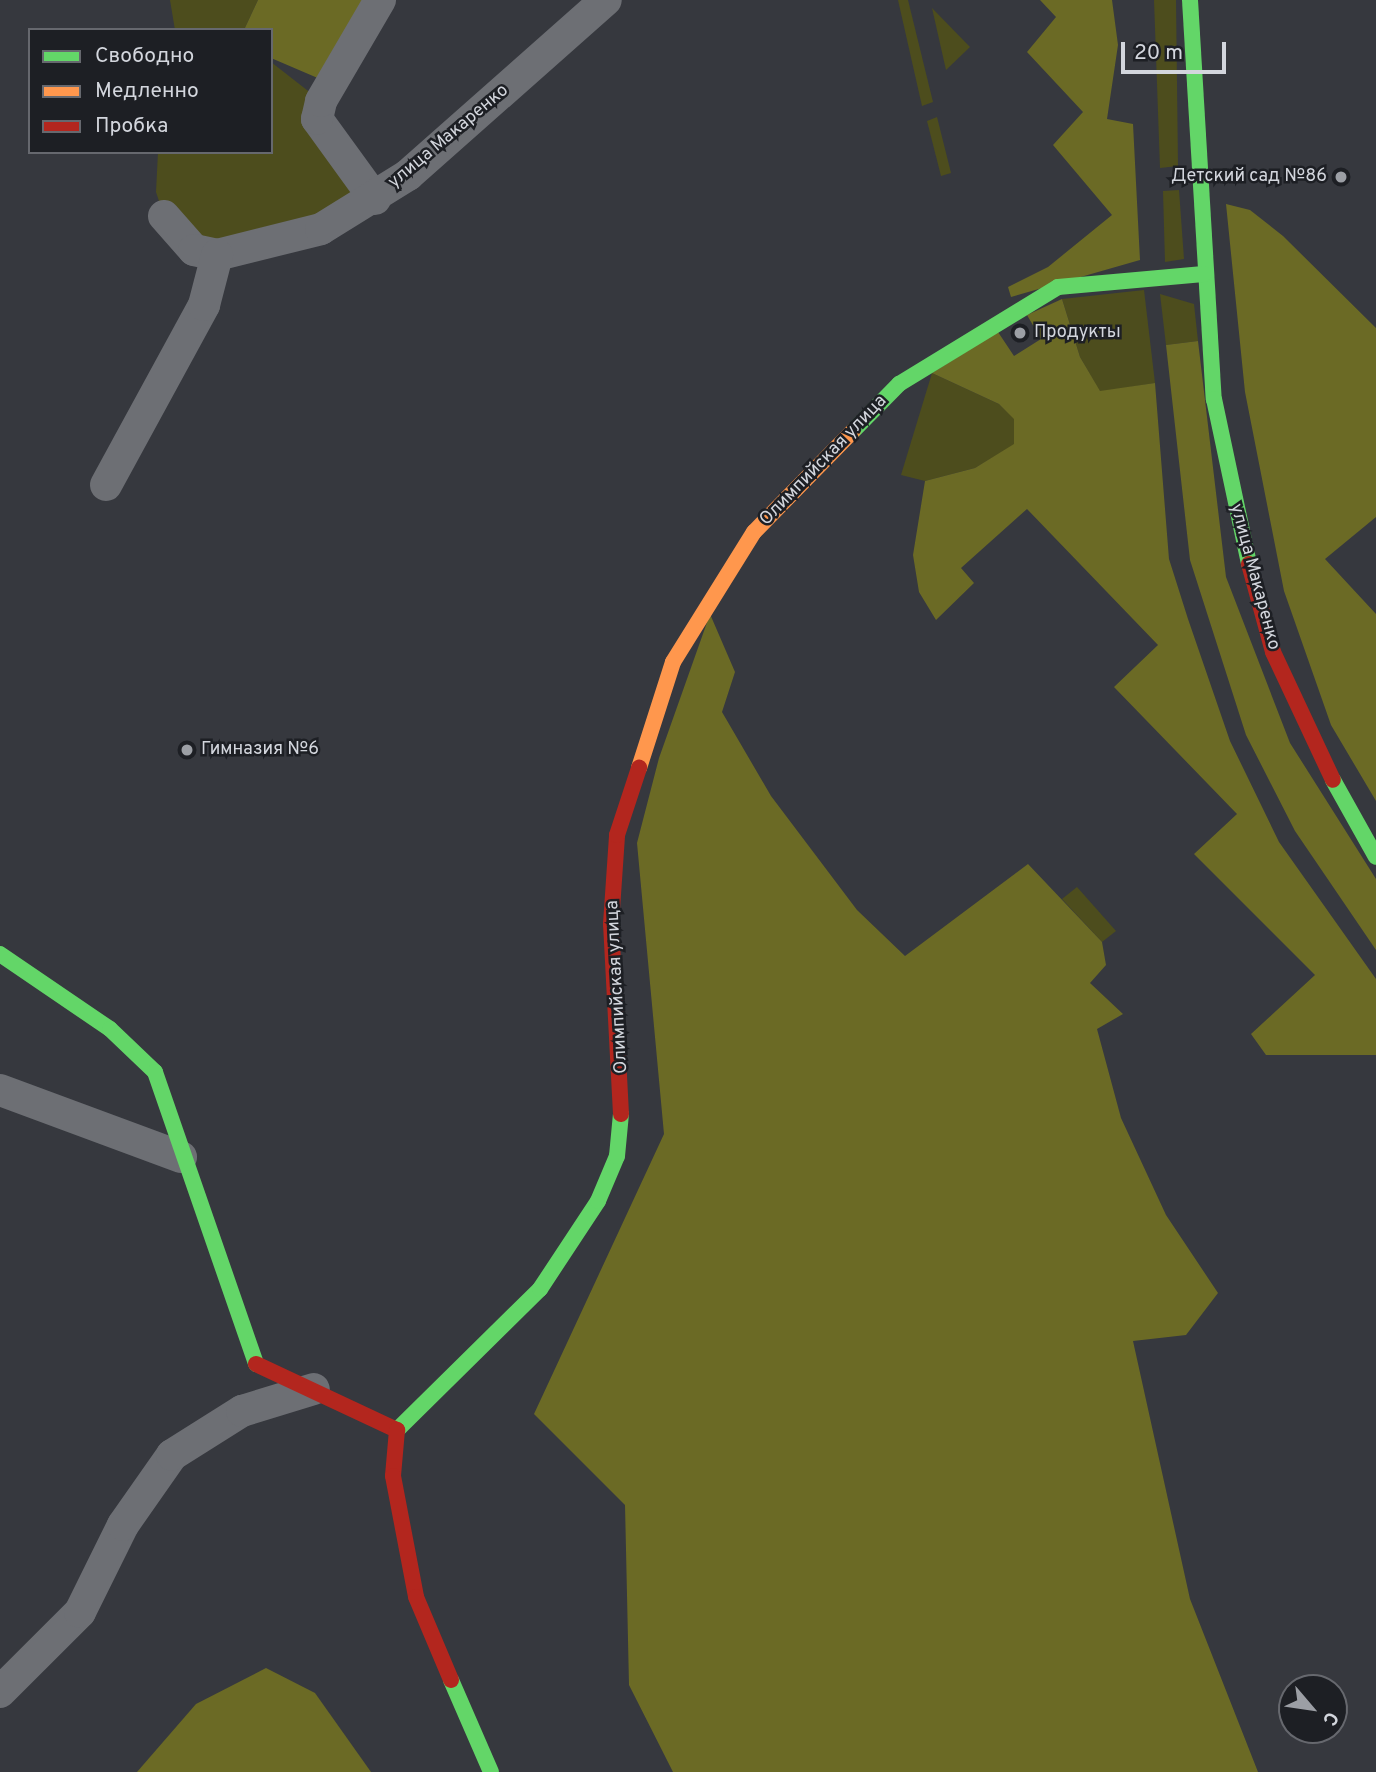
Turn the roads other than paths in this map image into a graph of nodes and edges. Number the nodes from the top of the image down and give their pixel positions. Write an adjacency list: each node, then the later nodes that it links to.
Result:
1 (380, 0): 4 (street)
2 (606, 0): 4 (street, улица Макаренко)
3 (1190, 0): 7 (street, улица Макаренко)
4 (375, 199): 6 (street, улица Макаренко)
5 (164, 216): 6 (street)
6 (217, 255): 8 (street)
7 (1203, 274): 9 (street, улица Макаренко); 14 (street, Олимпийская улица)
8 (106, 485)
9 (1376, 857)
10 (0, 954): 12 (street)
11 (0, 1090): 12 (street)
12 (181, 1157): 13 (street)
13 (314, 1389): 14 (street); 15 (street)
14 (397, 1430): 16 (street)
15 (0, 1692)
16 (491, 1772)

